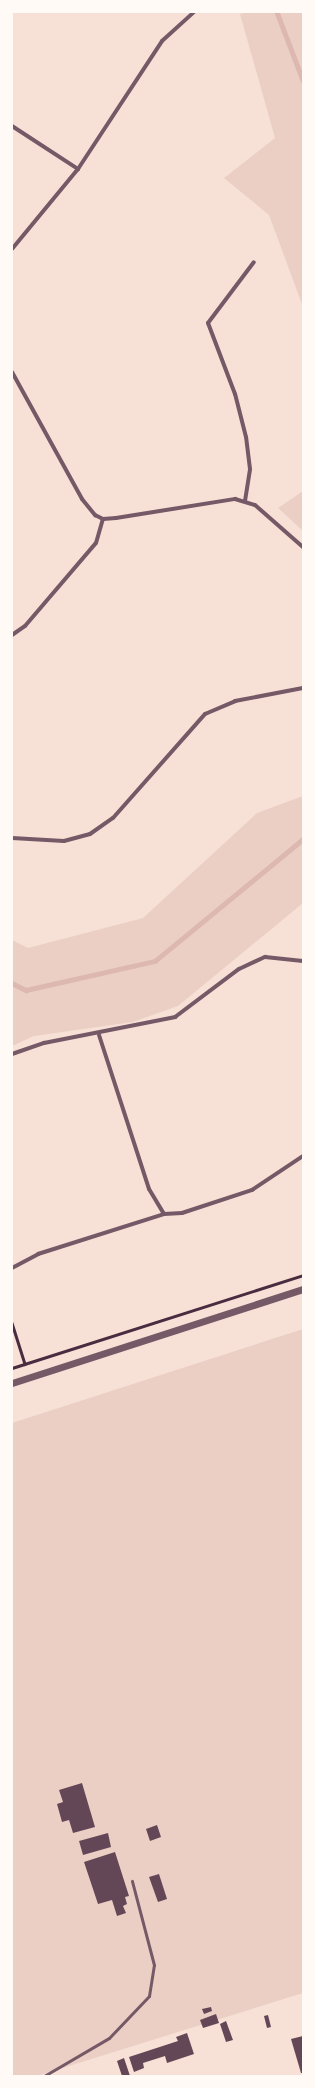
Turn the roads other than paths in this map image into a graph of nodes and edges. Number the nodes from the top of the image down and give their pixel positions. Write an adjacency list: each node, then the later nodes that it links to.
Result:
1 (194, 12): 3 (street)
2 (12, 126): 3 (street)
3 (78, 169): 4 (street)
4 (12, 249)
5 (254, 262): 7 (street)
6 (12, 372): 8 (street)
7 (245, 501): 8 (street); 9 (street)
8 (103, 519): 10 (street)
9 (303, 547)
10 (12, 635)
11 (303, 688): 12 (street)
12 (12, 838)
13 (303, 961): 14 (street)
14 (99, 1035): 15 (street); 17 (street)
15 (12, 1054)
16 (303, 1156): 17 (street)
17 (164, 1214): 18 (street)
18 (12, 1268)
19 (303, 1289): 20 (street)
20 (12, 1383)
21 (132, 1881): 22 (lane)
22 (44, 2076)

